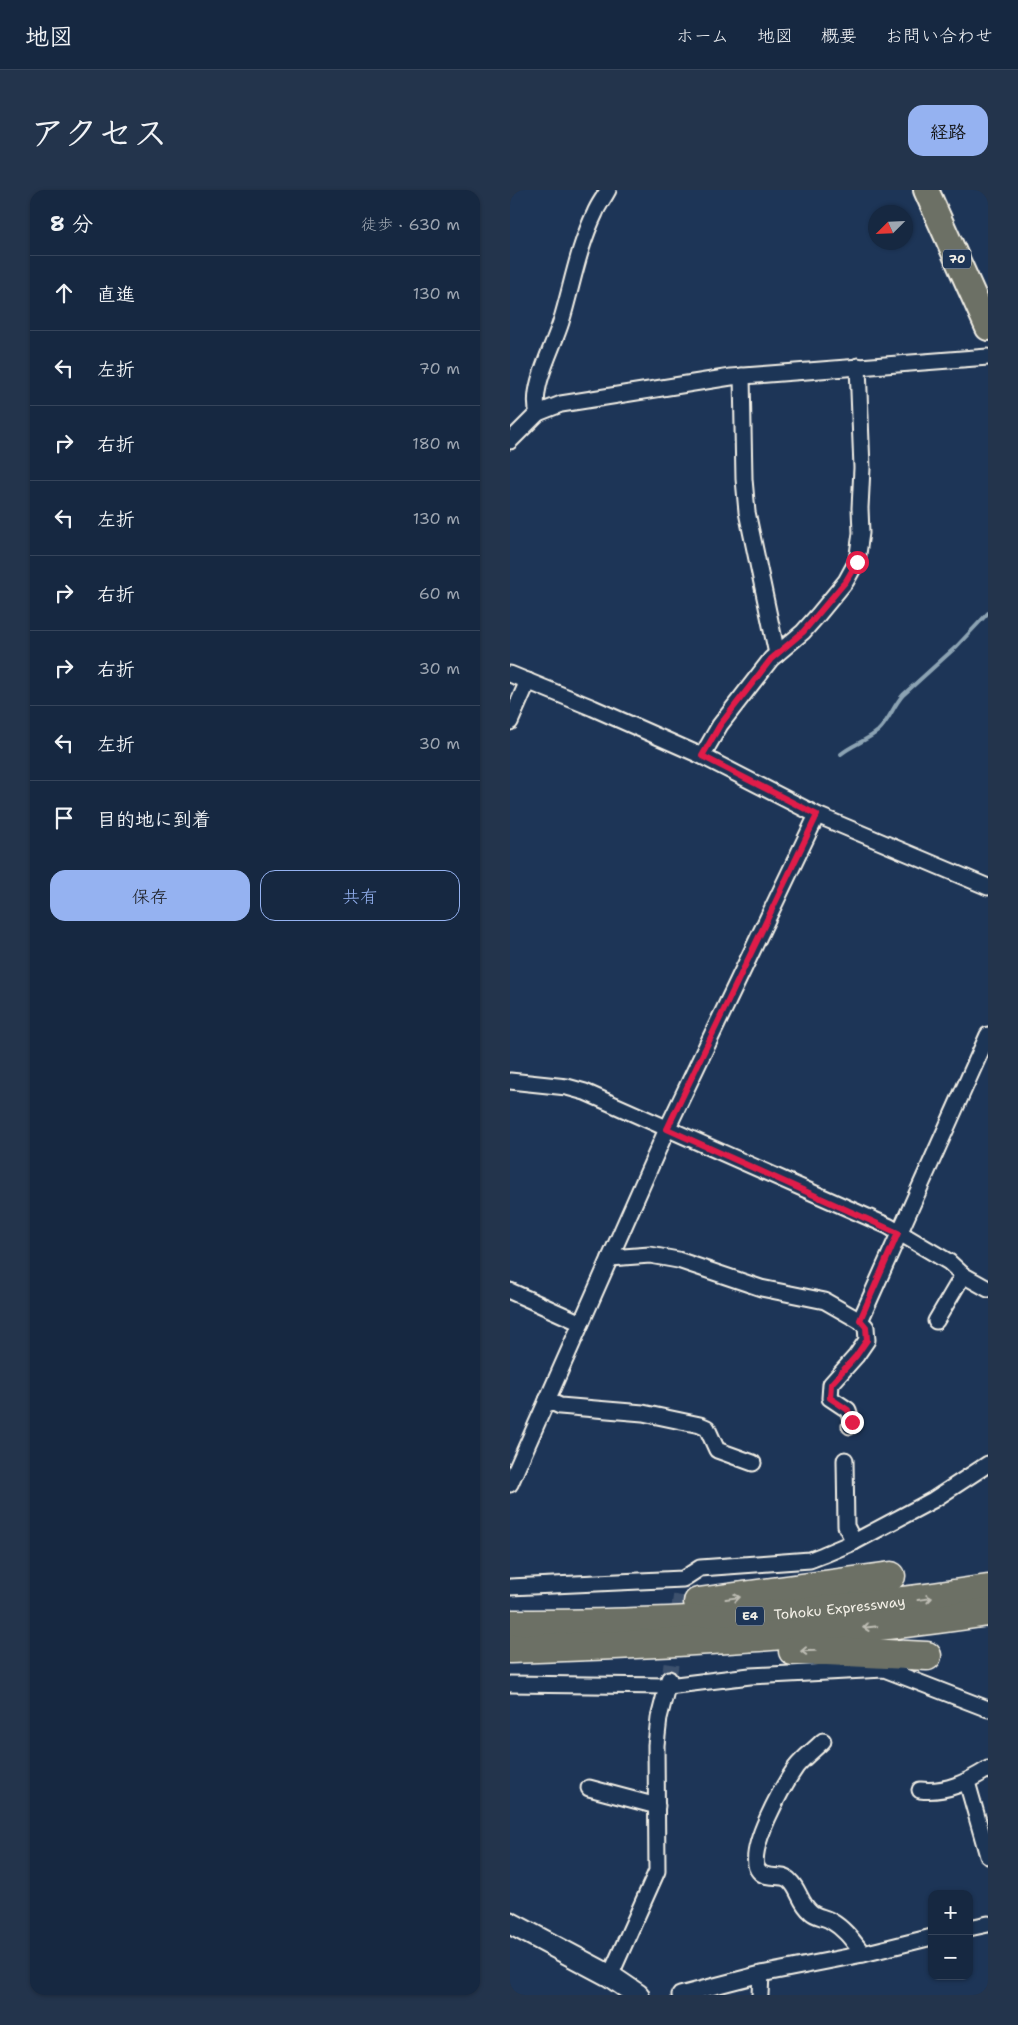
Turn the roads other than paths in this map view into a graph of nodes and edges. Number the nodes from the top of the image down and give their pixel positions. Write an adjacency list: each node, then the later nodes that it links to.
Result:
1 (608, 190): 7 (street)
2 (926, 190): 3 (main road, 70)
3 (988, 328)
4 (988, 357): 5 (street)
5 (858, 366): 6 (street); 9 (street)
6 (742, 376): 7 (street); 9 (street)
7 (538, 413): 8 (street)
8 (510, 441)
9 (777, 654): 13 (street)
10 (510, 674): 11 (street)
11 (528, 681): 12 (street); 13 (street)
12 (510, 722)
13 (702, 756): 14 (street)
14 (817, 815): 15 (street); 18 (street)
15 (988, 887)
16 (988, 1035): 19 (street)
17 (510, 1081): 18 (street)
18 (667, 1129): 19 (street); 20 (street)
19 (898, 1233): 21 (street); 24 (street)
20 (610, 1258): 24 (street); 26 (street)
21 (963, 1275): 22 (street); 25 (street)
22 (988, 1289)
23 (510, 1291): 26 (street)
24 (860, 1320): 28 (street)
25 (936, 1322)
26 (581, 1323): 27 (street)
27 (547, 1400): 30 (street); 32 (street)
28 (850, 1426)
29 (845, 1460): 33 (street)
30 (753, 1463)
31 (988, 1464): 33 (street)
32 (510, 1484)
33 (854, 1542): 35 (street)
34 (891, 1576): 38 (highway, one-way to 34)
35 (510, 1587)
36 (988, 1589): 39 (highway, Tohoku Expressway / E4, one-way to 36)
37 (988, 1612): 40 (highway, Tohoku Expressway / E4, one-way to 40)
38 (510, 1620)
39 (510, 1624)
40 (510, 1651): 41 (highway, one-way to 40)
41 (927, 1656)
42 (669, 1682): 43 (street); 44 (street); 50 (street)
43 (510, 1684)
44 (988, 1709)
45 (823, 1741): 56 (street)
46 (988, 1769): 47 (street)
47 (967, 1782): 49 (street); 51 (street)
48 (589, 1788): 50 (street)
49 (920, 1790)
50 (657, 1806): 58 (street)
51 (988, 1856)
52 (510, 1923): 58 (street)
53 (988, 1924): 54 (street)
54 (973, 1927)
55 (928, 1939): 56 (street)
56 (863, 1954): 57 (street)
57 (761, 1974): 60 (street); 61 (street)
58 (610, 1976): 59 (street)
59 (638, 1995)
60 (680, 1995)
61 (760, 1995)

